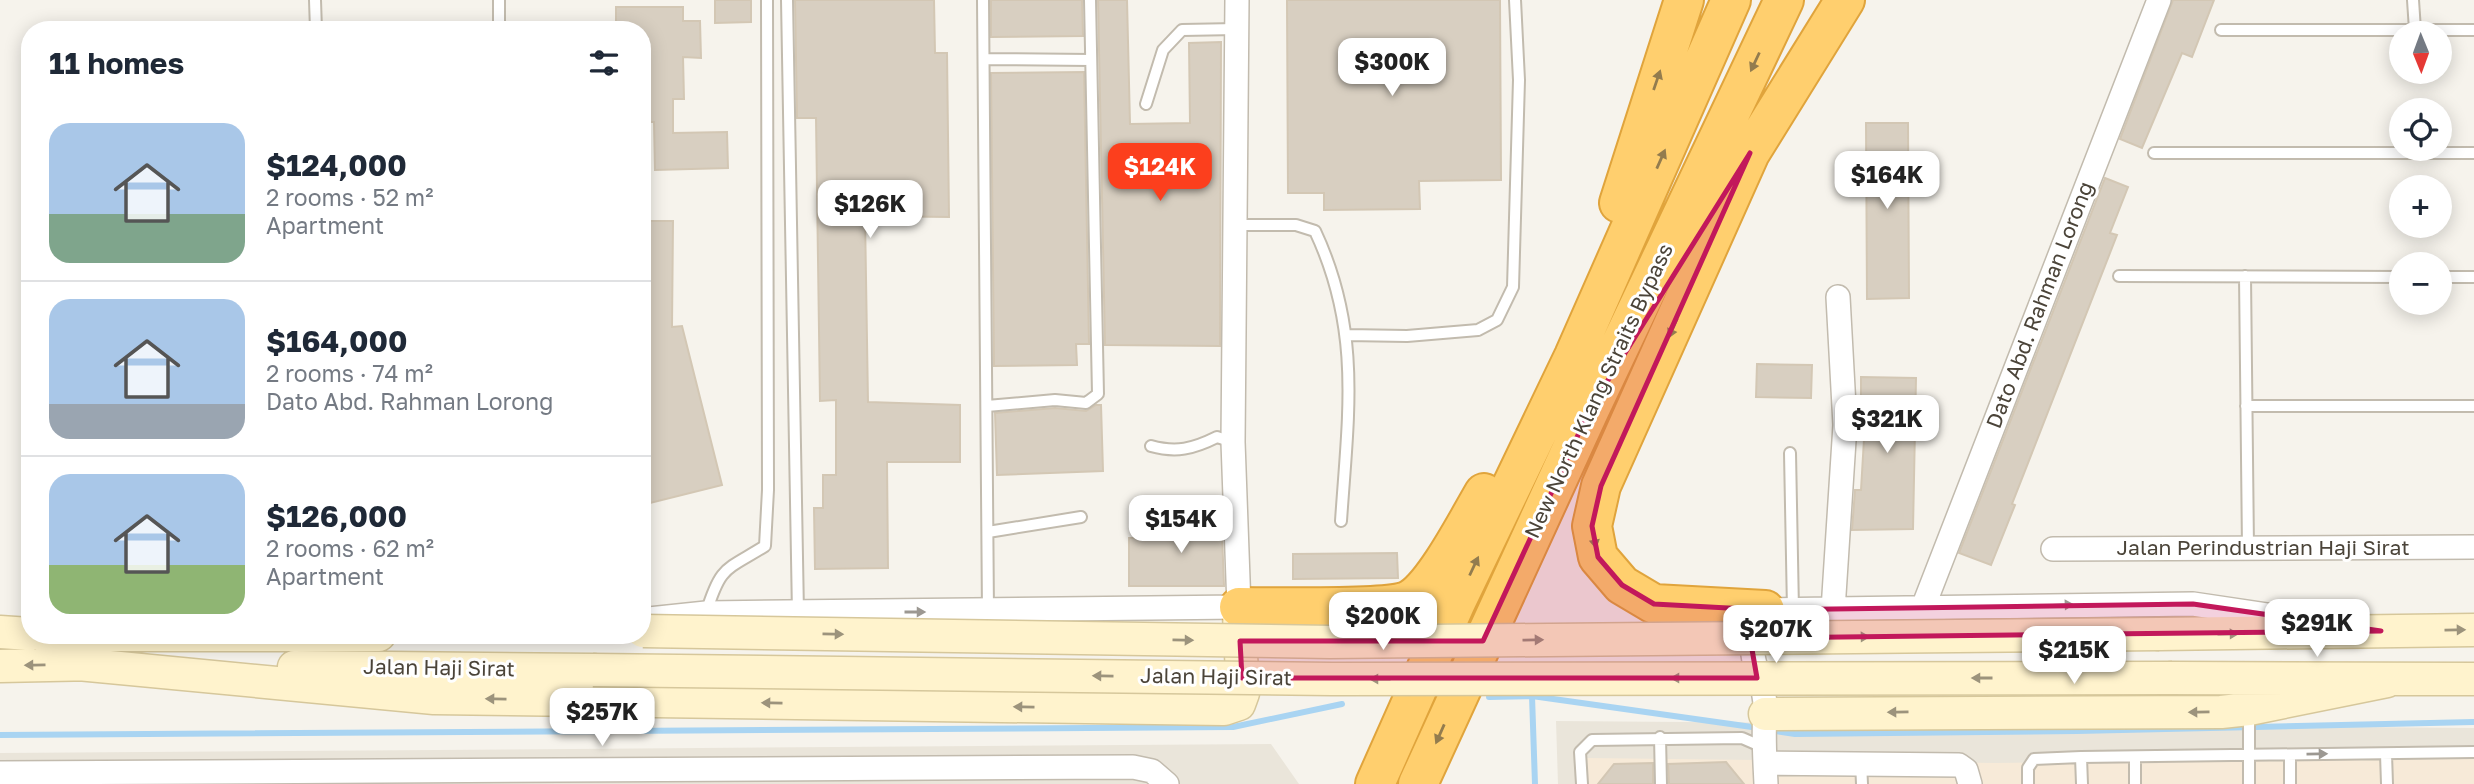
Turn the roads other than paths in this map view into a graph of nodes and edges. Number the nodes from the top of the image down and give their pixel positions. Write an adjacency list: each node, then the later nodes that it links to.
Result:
1 (315, 0): 15 (lane)
2 (499, 0): 16 (lane)
3 (766, 0): 56 (lane)
4 (787, 0): 57 (lane)
5 (983, 0): 23 (lane)
6 (1090, 0): 24 (lane)
7 (1237, 0): 18 (street)
8 (1515, 0): 36 (lane)
9 (1684, 0): 37 (highway, one-way to 9)
10 (1731, 0): 37 (highway, New North Klang Straits Bypass, one-way to 10)
11 (1784, 0): 41 (highway, New North Klang Straits Bypass, one-way to 41)
12 (1844, 0): 26 (highway)
13 (2159, 0): 54 (street, Dato Abd. Rahman Lorong)
14 (2413, 0): 17 (lane)
15 (316, 21)
16 (499, 21)
17 (2414, 21)
18 (1237, 29): 25 (lane); 29 (street)
19 (2221, 30): 20 (lane)
20 (2389, 30)
21 (2452, 30): 22 (lane)
22 (2474, 30)
23 (984, 59): 24 (lane); 38 (lane)
24 (1091, 60): 38 (lane)
25 (1146, 104)
26 (1750, 153): 41 (highway); 52 (highway, one-way to 52)
27 (2154, 153): 28 (lane)
28 (2474, 153)
29 (1238, 225): 36 (lane); 42 (street)
30 (2119, 276): 31 (lane)
31 (2245, 276): 32 (lane); 39 (lane)
32 (2389, 277)
33 (2452, 277): 34 (lane)
34 (2474, 277)
35 (1839, 298): 53 (street)
36 (1347, 335): 46 (lane)
37 (1567, 368): 51 (highway); 86 (highway, New North Klang Straits Bypass, one-way to 37)
38 (987, 406): 47 (lane)
39 (2246, 406): 40 (lane); 49 (lane)
40 (2474, 407)
41 (1590, 409): 87 (highway, New North Klang Straits Bypass, one-way to 87)
42 (1233, 442): 43 (lane); 51 (street)
43 (1151, 446)
44 (1790, 453): 52 (lane)
45 (1081, 517): 47 (lane)
46 (1341, 521)
47 (988, 532): 55 (lane)
48 (2474, 547): 49 (street, Jalan Perindustrian Haji Sirat)
49 (2248, 548): 50 (street, Jalan Perindustrian Haji Sirat)
50 (2053, 549)
51 (1239, 607): 55 (street); 64 (main road, one-way to 64)
52 (1779, 610): 53 (street); 70 (street)
53 (1833, 610): 54 (street)
54 (1922, 610): 61 (street, one-way to 61)
55 (988, 612): 57 (street, one-way to 55)
56 (706, 613): 57 (street); 58 (street)
57 (798, 613)
58 (651, 619)
59 (2474, 630): 61 (main road, Jalan Haji Sirat, one-way to 59)
60 (651, 631): 61 (main road, Jalan Haji Sirat, one-way to 61, bridge)
61 (2381, 631)
62 (0, 632): 63 (main road)
63 (21, 633)
64 (78, 664): 65 (main road, Jalan Haji Sirat, one-way to 65); 67 (main road, Jalan Haji Sirat, one-way to 64, bridge)
65 (0, 666)
66 (2474, 679): 67 (main road, Jalan Haji Sirat)
67 (2387, 681): 68 (main road)
68 (2249, 714): 70 (main road, one-way to 70); 73 (lane)
69 (1660, 737): 70 (lane); 88 (lane); 89 (lane)
70 (1765, 745): 78 (street)
71 (2474, 752): 72 (lane)
72 (2386, 754): 74 (lane, one-way to 72); 95 (lane)
73 (2249, 755): 74 (lane); 76 (lane); 93 (lane)
74 (2290, 755): 94 (lane)
75 (2081, 757): 76 (lane); 90 (lane); 91 (lane)
76 (2135, 757): 92 (lane)
77 (0, 773): 83 (street)
78 (1862, 773): 82 (street)
79 (885, 776): 81 (street); 85 (street)
80 (514, 777): 81 (street); 84 (street)
81 (693, 777)
82 (1968, 777)
83 (81, 778): 84 (street)
84 (258, 778)
85 (1167, 784)
86 (1375, 784)
87 (1418, 784)
88 (1581, 784)
89 (1661, 784)
90 (2028, 784)
91 (2082, 784)
92 (2135, 784)
93 (2249, 784)
94 (2291, 784)
95 (2387, 784)

